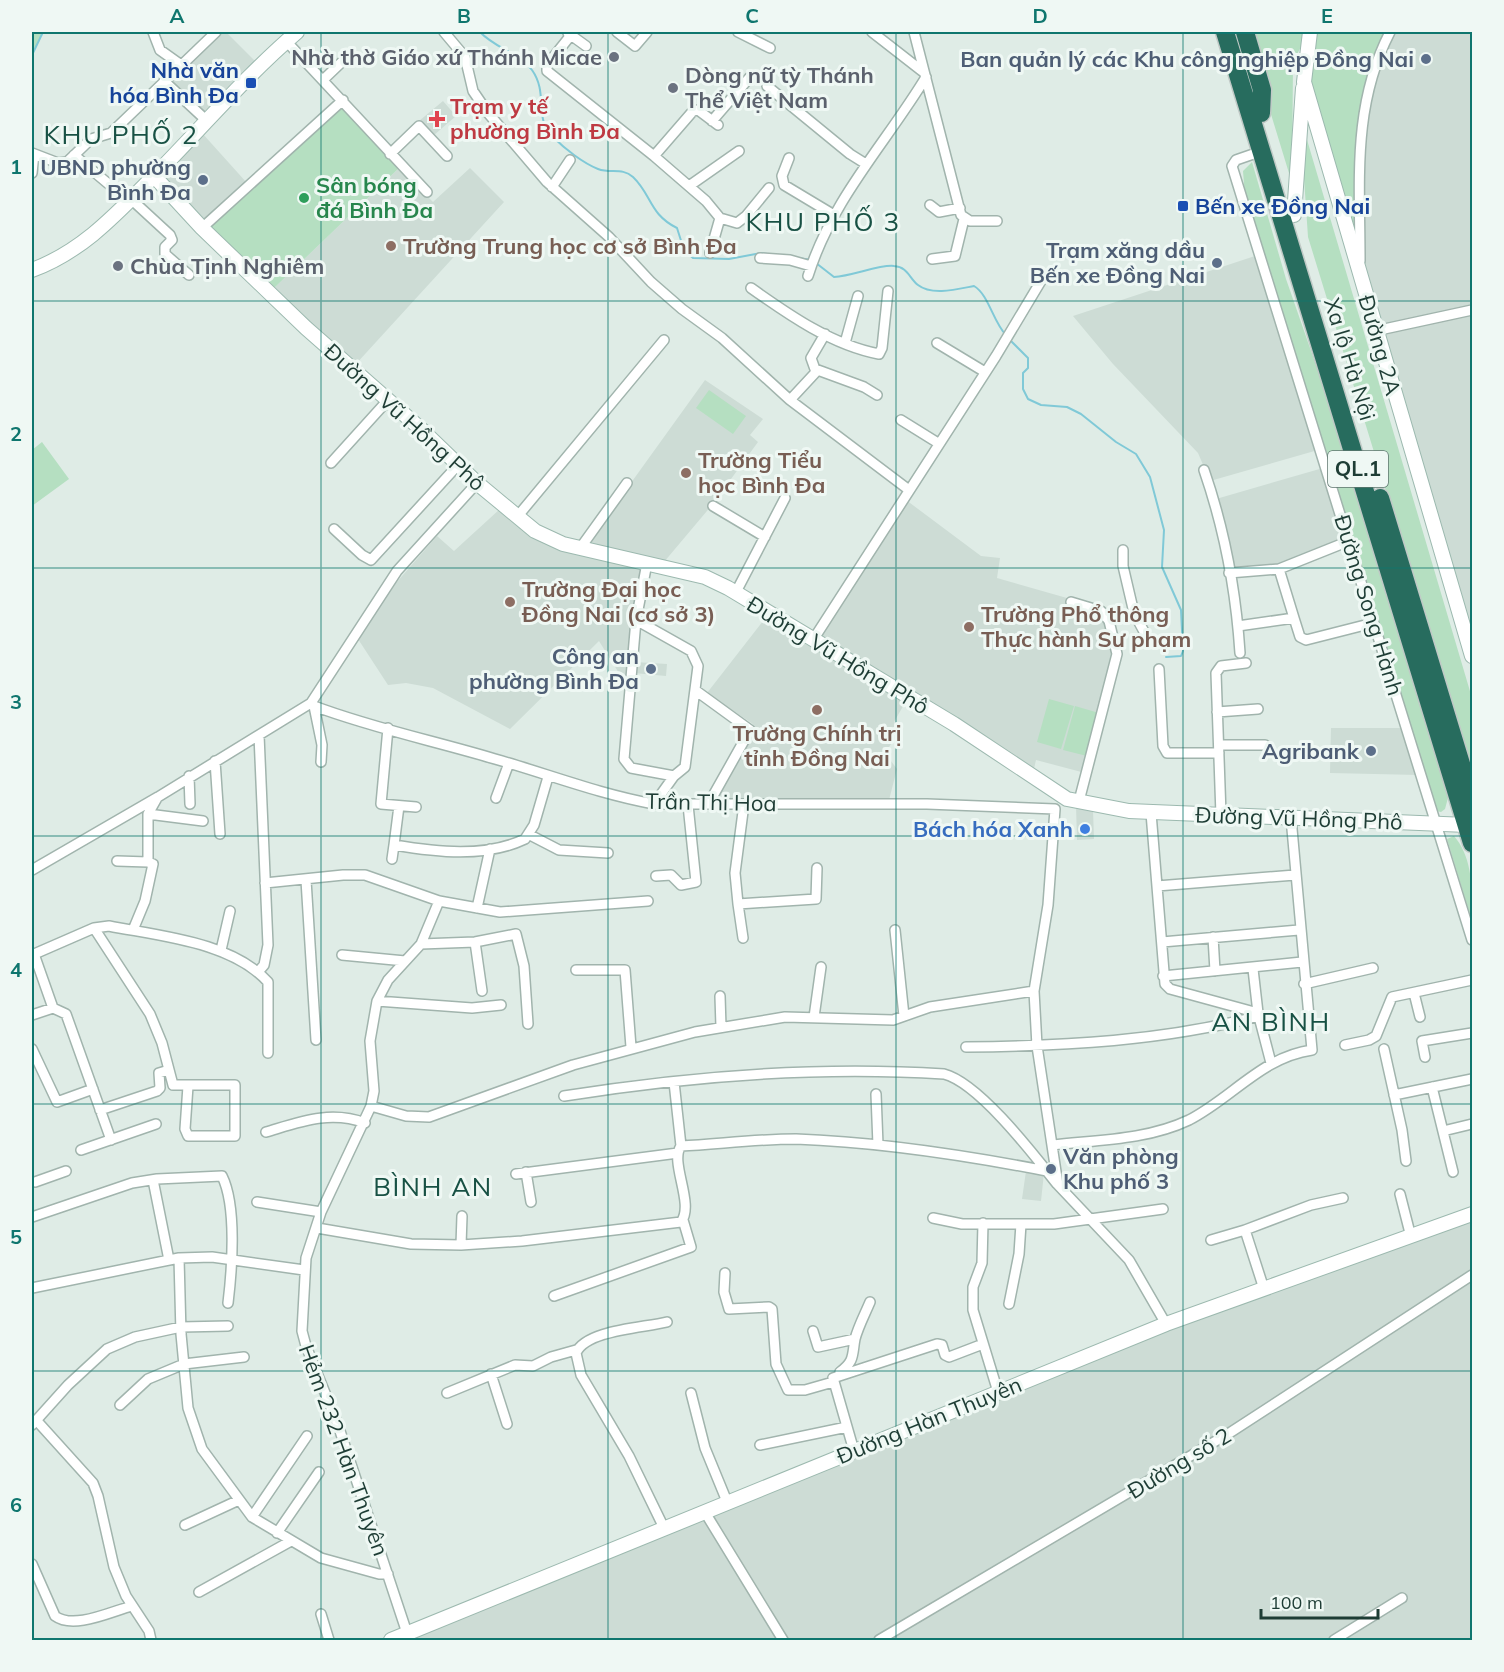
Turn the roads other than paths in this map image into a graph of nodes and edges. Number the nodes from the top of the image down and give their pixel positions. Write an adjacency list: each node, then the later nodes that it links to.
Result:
1 (153, 32): 21 (street)
2 (216, 32): 21 (street)
3 (297, 32): 17 (street)
4 (444, 32): 44 (street)
5 (617, 32): 6 (street)
6 (647, 32)
7 (738, 32): 19 (street)
8 (872, 32): 22 (street)
9 (914, 32): 22 (street)
10 (1214, 32): 29 (highway, Xa lộ Hà Nội / QL.1)
11 (1225, 32): 29 (highway, QL.1)
12 (1236, 32): 29 (highway, QL.1)
13 (1245, 32): 29 (highway, Xa lộ Hà Nội / QL.1)
14 (1310, 32): 26 (street, Đường 2A)
15 (1390, 32): 61 (street)
16 (569, 33): 18 (street); 37 (street)
17 (286, 41): 24 (street); 30 (street)
18 (586, 46)
19 (770, 48)
20 (347, 57): 24 (street)
21 (181, 65): 25 (street)
22 (924, 74): 40 (street); 49 (street)
23 (750, 77): 37 (street)
24 (324, 79): 28 (street)
25 (164, 81): 30 (street); 35 (street)
26 (1304, 82): 51 (street); 61 (street, Đường 2A)
27 (767, 86): 40 (street)
28 (343, 100): 34 (street); 55 (street)
29 (1255, 113): 32 (highway, Xa lộ Hà Nội / QL.1); 51 (highway, Xa lộ Hà Nội / QL.1)
30 (207, 121): 42 (street)
31 (738, 151): 43 (street)
32 (1262, 151): 90 (street, Đường Song Hành); 142 (highway, Xa lộ Hà Nội / QL.1)
33 (33, 154): 35 (street); 41 (street)
34 (390, 154): 36 (street); 46 (street)
35 (74, 155): 47 (street)
36 (447, 156)
37 (654, 156): 43 (street)
38 (789, 158): 50 (street)
39 (570, 160): 44 (street)
40 (866, 164): 50 (street)
41 (32, 173)
42 (154, 176): 47 (street); 55 (street, Đường Vũ Hồng Phô)
43 (689, 186): 52 (street)
44 (552, 187): 76 (street)
45 (769, 188): 52 (street)
46 (427, 192)
47 (131, 201): 59 (street); 60 (street)
48 (930, 205): 49 (street)
49 (960, 208): 53 (street)
50 (834, 215): 57 (street)
51 (1294, 215): 127 (highway, Xa lộ Hà Nội / QL.1)
52 (720, 218): 56 (street)
53 (964, 219): 54 (street); 58 (street)
54 (997, 221)
55 (202, 228): 75 (street, Đường Vũ Hồng Phô)
56 (710, 253)
57 (760, 258)
58 (932, 259)
59 (32, 270)
60 (189, 275)
61 (1360, 275): 67 (street, Đường 2A)
62 (1041, 280): 73 (street)
63 (751, 288): 68 (street)
64 (888, 291): 71 (street)
65 (858, 296): 71 (street)
66 (1473, 310): 67 (street)
67 (1375, 331): 107 (street, Đường 2A)
68 (825, 334): 71 (street); 72 (street)
69 (664, 340): 87 (street)
70 (938, 343): 73 (street)
71 (845, 344)
72 (815, 369): 74 (street); 76 (street)
73 (985, 372): 78 (street)
74 (877, 395)
75 (388, 400): 79 (street); 80 (street, Đường Vũ Hồng Phô)
76 (790, 400): 84 (street)
77 (901, 420): 78 (street)
78 (938, 443): 84 (street)
79 (331, 463)
80 (458, 465): 82 (street, Đường Vũ Hồng Phô); 88 (street)
81 (1204, 470): 95 (street)
82 (477, 483): 87 (street, Đường Vũ Hồng Phô); 111 (street)
83 (627, 483): 91 (street)
84 (909, 490): 105 (street)
85 (785, 498): 89 (street)
86 (713, 506): 89 (street)
87 (517, 517): 91 (street, Đường Vũ Hồng Phô)
88 (334, 529)
89 (765, 537): 96 (street)
90 (1349, 541): 94 (street); 102 (street, Đường Song Hành)
91 (581, 547): 93 (street, Đường Vũ Hồng Phô)
92 (1123, 550): 98 (street)
93 (647, 563): 96 (street, Đường Vũ Hồng Phô); 100 (street)
94 (1279, 569): 95 (street); 99 (street)
95 (1228, 573): 103 (street)
96 (736, 592): 105 (street, Đường Vũ Hồng Phô)
97 (1071, 602): 101 (street)
98 (1134, 613): 101 (street); 104 (street)
99 (1294, 618): 102 (street); 103 (street)
100 (636, 620): 110 (street); 122 (street)
101 (1109, 621): 126 (street)
102 (1373, 623): 141 (street, Đường Song Hành)
103 (1238, 627): 106 (street)
104 (1148, 639)
105 (813, 640): 126 (street, Đường Vũ Hồng Phô)
106 (1239, 653)
107 (1473, 656)
108 (1246, 663): 113 (street)
109 (1159, 669): 117 (street)
110 (695, 690): 122 (street); 128 (street)
111 (313, 705): 114 (street, Trần Thị Hoa); 115 (street); 119 (street)
112 (1258, 709): 113 (street)
113 (1217, 712): 117 (street)
114 (388, 728): 120 (street, Trần Thị Hoa); 133 (street)
115 (259, 735): 118 (street); 157 (street)
116 (1265, 745): 117 (street)
117 (1219, 749): 138 (street)
118 (215, 761): 121 (street); 143 (street)
119 (321, 762)
120 (509, 763): 123 (street, Trần Thị Hoa); 125 (street)
121 (189, 776): 124 (street); 129 (street)
122 (674, 776): 130 (street)
123 (548, 777): 130 (street, Trần Thị Hoa); 144 (street)
124 (158, 797): 137 (street); 153 (street)
125 (496, 798)
126 (1073, 800): 135 (street); 136 (street, Đường Vũ Hồng Phô)
127 (1473, 800)
128 (709, 803): 131 (street, Trần Thị Hoa); 132 (street, Trần Thị Hoa)
129 (190, 804)
130 (654, 804): 132 (street, Trần Thị Hoa)
131 (744, 804): 135 (street, Trần Thị Hoa); 161 (street)
132 (688, 805): 155 (street)
133 (399, 806): 134 (street); 146 (street)
134 (416, 807)
135 (1055, 809): 189 (street)
136 (1151, 813): 138 (street, Đường Vũ Hồng Phô); 158 (street)
137 (148, 814): 140 (street); 151 (street)
138 (1221, 815): 139 (street, Đường Vũ Hồng Phô)
139 (1291, 818): 141 (street, Đường Vũ Hồng Phô); 154 (street)
140 (203, 821)
141 (1437, 824): 142 (street, Đường Vũ Hồng Phô); 170 (street, Đường Song Hành)
142 (1467, 825): 145 (highway, Xa lộ Hà Nội / QL.1)
143 (220, 834)
144 (530, 835): 147 (street); 148 (street)
145 (1473, 843)
146 (394, 845): 147 (street); 149 (street)
147 (490, 849): 162 (street)
148 (608, 853)
149 (392, 859)
150 (117, 861): 151 (street)
151 (148, 862): 165 (street)
152 (817, 868): 161 (street)
153 (32, 870)
154 (1295, 875): 158 (street); 167 (street)
155 (656, 876)
156 (306, 879): 157 (street); 159 (street); 203 (street)
157 (265, 883): 184 (street)
158 (1157, 886): 172 (street)
159 (439, 901): 162 (street); 173 (street, Hẻm 232 Hàn Thuyên)
160 (648, 901): 162 (street)
161 (738, 904): 169 (street)
162 (477, 908)
163 (230, 911): 174 (street)
164 (94, 928): 165 (street); 175 (street); 213 (street)
165 (133, 930): 174 (street)
166 (895, 930): 197 (street)
167 (1299, 930): 168 (street); 178 (street)
168 (1213, 937): 172 (street); 183 (street)
169 (743, 938)
170 (1473, 940)
171 (475, 942): 173 (street); 188 (street); 200 (street)
172 (1162, 942): 185 (street)
173 (421, 944): 177 (street, Hẻm 232 Hàn Thuyên)
174 (221, 950): 184 (street)
175 (33, 954): 194 (street)
176 (342, 955): 177 (street)
177 (405, 961): 192 (street, Hẻm 232 Hàn Thuyên)
178 (1302, 962): 181 (street); 187 (street)
179 (821, 967): 198 (street)
180 (1373, 968): 187 (street)
181 (1252, 969): 183 (street); 195 (street)
182 (576, 970): 206 (street)
183 (1215, 971): 185 (street)
184 (258, 972): 210 (street)
185 (1163, 976): 195 (street)
186 (1473, 980): 190 (street)
187 (1304, 984): 212 (street)
188 (482, 991)
189 (1034, 991): 197 (street); 205 (street)
190 (1414, 993): 199 (street); 204 (street)
191 (720, 996): 201 (street)
192 (377, 1001): 193 (street); 222 (street, Hẻm 232 Hàn Thuyên)
193 (501, 1005)
194 (53, 1008): 196 (street); 218 (street)
195 (1258, 1014): 205 (street); 212 (street)
196 (32, 1015)
197 (904, 1016): 198 (street)
198 (814, 1017): 201 (street)
199 (1420, 1017)
200 (528, 1024)
201 (721, 1027): 206 (street)
202 (1473, 1033): 211 (street)
203 (316, 1041)
204 (1345, 1045)
205 (1037, 1046): 207 (street); 231 (street)
206 (631, 1047): 222 (street)
207 (966, 1047)
208 (32, 1049): 218 (street)
209 (1384, 1049): 220 (street)
210 (268, 1053)
211 (1425, 1057)
212 (1271, 1063): 231 (street)
213 (169, 1070): 216 (street); 223 (street)
214 (1473, 1078): 217 (street)
215 (674, 1082): 221 (street); 233 (street); 236 (street)
216 (188, 1086): 216 (street)
217 (1432, 1086): 220 (street); 227 (street)
218 (93, 1089): 223 (street)
219 (876, 1094): 230 (street)
220 (1394, 1095): 234 (street)
221 (564, 1096)
222 (371, 1106): 224 (street, Hẻm 232 Hàn Thuyên)
223 (100, 1110): 229 (street)
224 (365, 1123): 228 (street); 246 (street, Hẻm 232 Hàn Thuyên)
225 (156, 1124): 229 (street)
226 (1473, 1124): 227 (street)
227 (1443, 1131): 237 (street)
228 (266, 1132)
229 (111, 1140): 232 (street)
230 (878, 1145): 233 (street); 236 (street)
231 (1053, 1145): 240 (street)
232 (81, 1150)
233 (680, 1150): 244 (street); 252 (street)
234 (1406, 1161)
235 (66, 1171): 239 (street)
236 (1047, 1171): 240 (street)
237 (1454, 1172)
238 (153, 1180): 249 (street); 261 (street); 262 (street)
239 (35, 1182)
240 (1058, 1185): 250 (street)
241 (1400, 1194): 257 (street)
242 (1343, 1198): 256 (street)
243 (257, 1202): 246 (street)
244 (531, 1202)
245 (1163, 1209): 250 (street)
246 (321, 1212): 255 (street, Hẻm 232 Hàn Thuyên)
247 (1473, 1214): 257 (street, Đường Hàn Thuyên)
248 (462, 1216): 259 (street)
249 (32, 1217)
250 (1087, 1217): 254 (street); 273 (street)
251 (933, 1218): 253 (street)
252 (683, 1220): 259 (street); 268 (street)
253 (983, 1223): 254 (street); 278 (street)
254 (1021, 1224): 271 (street)
255 (316, 1228): 259 (street); 263 (street, Hẻm 232 Hàn Thuyên)
256 (1245, 1230): 258 (street); 267 (street)
257 (1411, 1237): 267 (street, Đường Hàn Thuyên)
258 (1211, 1240)
259 (461, 1245)
260 (179, 1258): 261 (street); 262 (street); 275 (street)
261 (169, 1260): 266 (street)
262 (233, 1261): 263 (street); 270 (street)
263 (304, 1270): 304 (street, Hẻm 232 Hàn Thuyên)
264 (725, 1273): 283 (street)
265 (1473, 1275): 314 (street, Đường số 2)
266 (32, 1288)
267 (1264, 1289): 273 (street, Đường Hàn Thuyên)
268 (554, 1296)
269 (870, 1302): 277 (street)
270 (228, 1303)
271 (1009, 1304)
272 (667, 1322): 279 (street)
273 (1166, 1324): 284 (street, Đường Hàn Thuyên)
274 (228, 1326): 275 (street)
275 (181, 1328): 281 (street); 288 (street)
276 (813, 1331): 277 (street)
277 (855, 1339): 283 (street)
278 (983, 1344): 283 (street); 284 (street)
279 (576, 1350): 282 (street); 300 (street)
280 (244, 1357): 281 (street)
281 (184, 1364): 287 (street); 295 (street)
282 (491, 1374): 286 (street); 289 (street)
283 (834, 1379): 290 (street)
284 (998, 1392): 293 (street, Đường Hàn Thuyên)
285 (691, 1393): 296 (street)
286 (447, 1394)
287 (120, 1404)
288 (34, 1423): 307 (street)
289 (507, 1424)
290 (847, 1427): 292 (street); 293 (street)
291 (307, 1436): 298 (street)
292 (760, 1445)
293 (854, 1451): 296 (street, Đường Hàn Thuyên)
294 (319, 1472): 301 (street)
295 (239, 1500): 298 (street); 299 (street)
296 (728, 1504): 297 (street, Đường Hàn Thuyên)
297 (706, 1514): 300 (street, Đường Hàn Thuyên); 313 (street)
298 (252, 1517): 301 (street)
299 (185, 1525)
300 (665, 1530): 309 (street, Đường Hàn Thuyên)
301 (277, 1533): 302 (street)
302 (291, 1541): 304 (street); 305 (street)
303 (32, 1564): 307 (street)
304 (388, 1574): 309 (street, Hẻm 232 Hàn Thuyên)
305 (199, 1592)
306 (1402, 1598): 315 (street)
307 (132, 1606): 310 (street)
308 (321, 1614): 311 (street)
309 (407, 1633): 312 (street, Đường Hàn Thuyên)
310 (151, 1641)
311 (329, 1641)
312 (391, 1641)
313 (783, 1641)
314 (879, 1641)
315 (1335, 1641)

